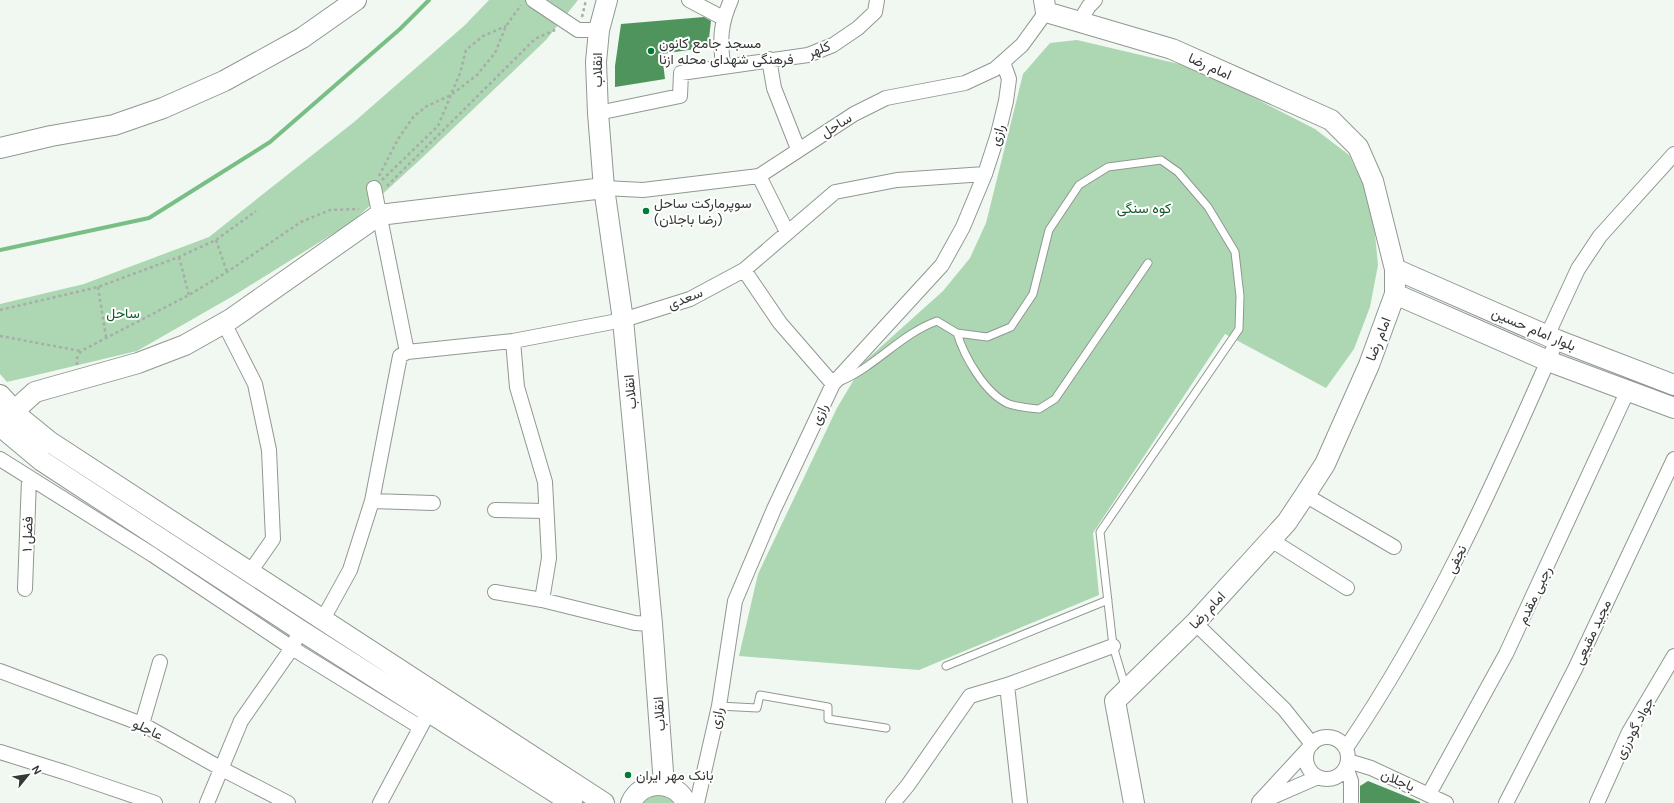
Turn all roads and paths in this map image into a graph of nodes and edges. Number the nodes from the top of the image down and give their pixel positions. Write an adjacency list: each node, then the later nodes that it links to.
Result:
1 (356, 0): 21 (street)
2 (524, 0): 13 (path)
3 (533, 0): 12 (street)
4 (607, 0): 14 (street, انقلاب)
5 (689, 0): 10 (street)
6 (731, 0): 10 (street)
7 (877, 0): 15 (street, کلهر)
8 (1095, 0): 11 (street)
9 (1045, 6): 11 (street, امام رضا); 16 (street, ساحل)
10 (723, 18): 17 (street)
11 (1079, 22): 34 (street, امام رضا)
12 (568, 24): 14 (street); 28 (path)
13 (506, 26): 18 (path); 18 (path)
14 (599, 30): 19 (street, انقلاب)
15 (769, 59): 17 (street, کلهر); 23 (street)
16 (1003, 62): 23 (street, ساحل); 25 (street, رازی)
17 (723, 66): 19 (street, کلهر)
18 (451, 95): 28 (path); 28 (path)
19 (598, 113): 27 (street, انقلاب)
20 (0, 134): 21 (street)
21 (51, 136): 22 (street)
22 (0, 148)
23 (798, 149): 26 (street, ساحل)
24 (1674, 154): 46 (street, نجفی)
25 (986, 174): 30 (street, سعدی); 52 (street, رازی)
26 (759, 176): 27 (street, ساحل); 30 (street)
27 (604, 188): 28 (street); 41 (street, انقلاب)
28 (377, 201): 36 (path); 42 (street); 49 (street)
29 (256, 211): 31 (path)
30 (787, 232): 35 (street, سعدی)
31 (216, 240): 32 (path); 36 (path)
32 (179, 258): 37 (path); 39 (path)
33 (1148, 263): 43 (lane)
34 (1395, 269): 38 (street, امام رضا); 46 (street, بلوار امام حسین)
35 (744, 270): 41 (street, سعدی); 52 (street)
36 (227, 272): 39 (path)
37 (98, 287): 40 (path); 45 (path)
38 (1395, 294): 50 (street, بلوار امام حسین); 62 (street, امام رضا)
39 (190, 295): 45 (path)
40 (0, 310)
41 (623, 320): 47 (street, سعدی); 77 (street, انقلاب)
42 (224, 323): 51 (street); 69 (street)
43 (957, 333): 52 (lane); 74 (lane)
44 (0, 336): 48 (path)
45 (106, 337): 48 (path)
46 (1552, 338): 50 (street, نجفی); 53 (street, بلوار امام حسین)
47 (513, 340): 49 (street, سعدی); 66 (street)
48 (81, 351): 51 (path)
49 (407, 352): 63 (street)
50 (1548, 361): 54 (street, بلوار امام حسین); 93 (street, نجفی)
51 (78, 380): 57 (street)
52 (833, 384): 87 (street, رازی)
53 (1674, 385)
54 (1628, 390): 56 (street, بلوار امام حسین); 97 (street, رجبی مقدم)
55 (0, 395): 57 (street)
56 (1674, 408)
57 (14, 410): 58 (street); 69 (street)
58 (0, 426): 78 (street)
59 (0, 459): 61 (street)
60 (1674, 459): 113 (street, مجید مقیعی)
61 (29, 479): 71 (street, فضل ۱); 80 (street)
62 (1304, 495): 67 (street, امام رضا); 68 (street)
63 (372, 501): 64 (street); 75 (street)
64 (432, 503)
65 (495, 510): 66 (street)
66 (546, 511): 73 (street)
67 (1271, 540): 70 (street); 76 (street, امام رضا)
68 (1394, 547)
69 (250, 572): 75 (street)
70 (1347, 588)
71 (25, 589)
72 (496, 592): 73 (street)
73 (542, 600): 77 (street)
74 (1108, 600): 79 (lane); 83 (lane)
75 (317, 616): 78 (street); 103 (street)
76 (1195, 623): 86 (street, امام رضا); 91 (street)
77 (652, 624): 96 (street, انقلاب)
78 (300, 630): 80 (street); 88 (street)
79 (1113, 646): 85 (street); 86 (lane)
80 (292, 648): 88 (street); 94 (street)
81 (1674, 656): 114 (street, جواد گودرزی)
82 (160, 662): 89 (street)
83 (946, 666)
84 (0, 671): 89 (street, عاجلو)
85 (1007, 685): 107 (street); 108 (street)
86 (1126, 690): 109 (street, امام رضا)
87 (719, 706): 90 (lane); 106 (street, رازی)
88 (424, 719): 101 (street); 102 (street)
89 (142, 724): 94 (street, عاجلو)
90 (886, 728)
91 (1310, 746): 93 (street); 95 (street); 110 (street)
92 (0, 752): 98 (street)
93 (1346, 759): 95 (street); 97 (street, باجلان); 111 (street)
94 (222, 769): 99 (street); 100 (street, عاجلو)
95 (1318, 777): 110 (street)
96 (664, 785): 104 (street); 105 (street)
97 (1429, 794): 112 (street, باجلان)
98 (155, 803)
99 (207, 803)
100 (288, 803)
101 (380, 803)
102 (572, 803)
103 (604, 803)
104 (630, 803)
105 (686, 803)
106 (697, 803)
107 (893, 803)
108 (1020, 803)
109 (1134, 803)
110 (1258, 803)
111 (1351, 803)
112 (1446, 803)
113 (1506, 803)
114 (1597, 803)

